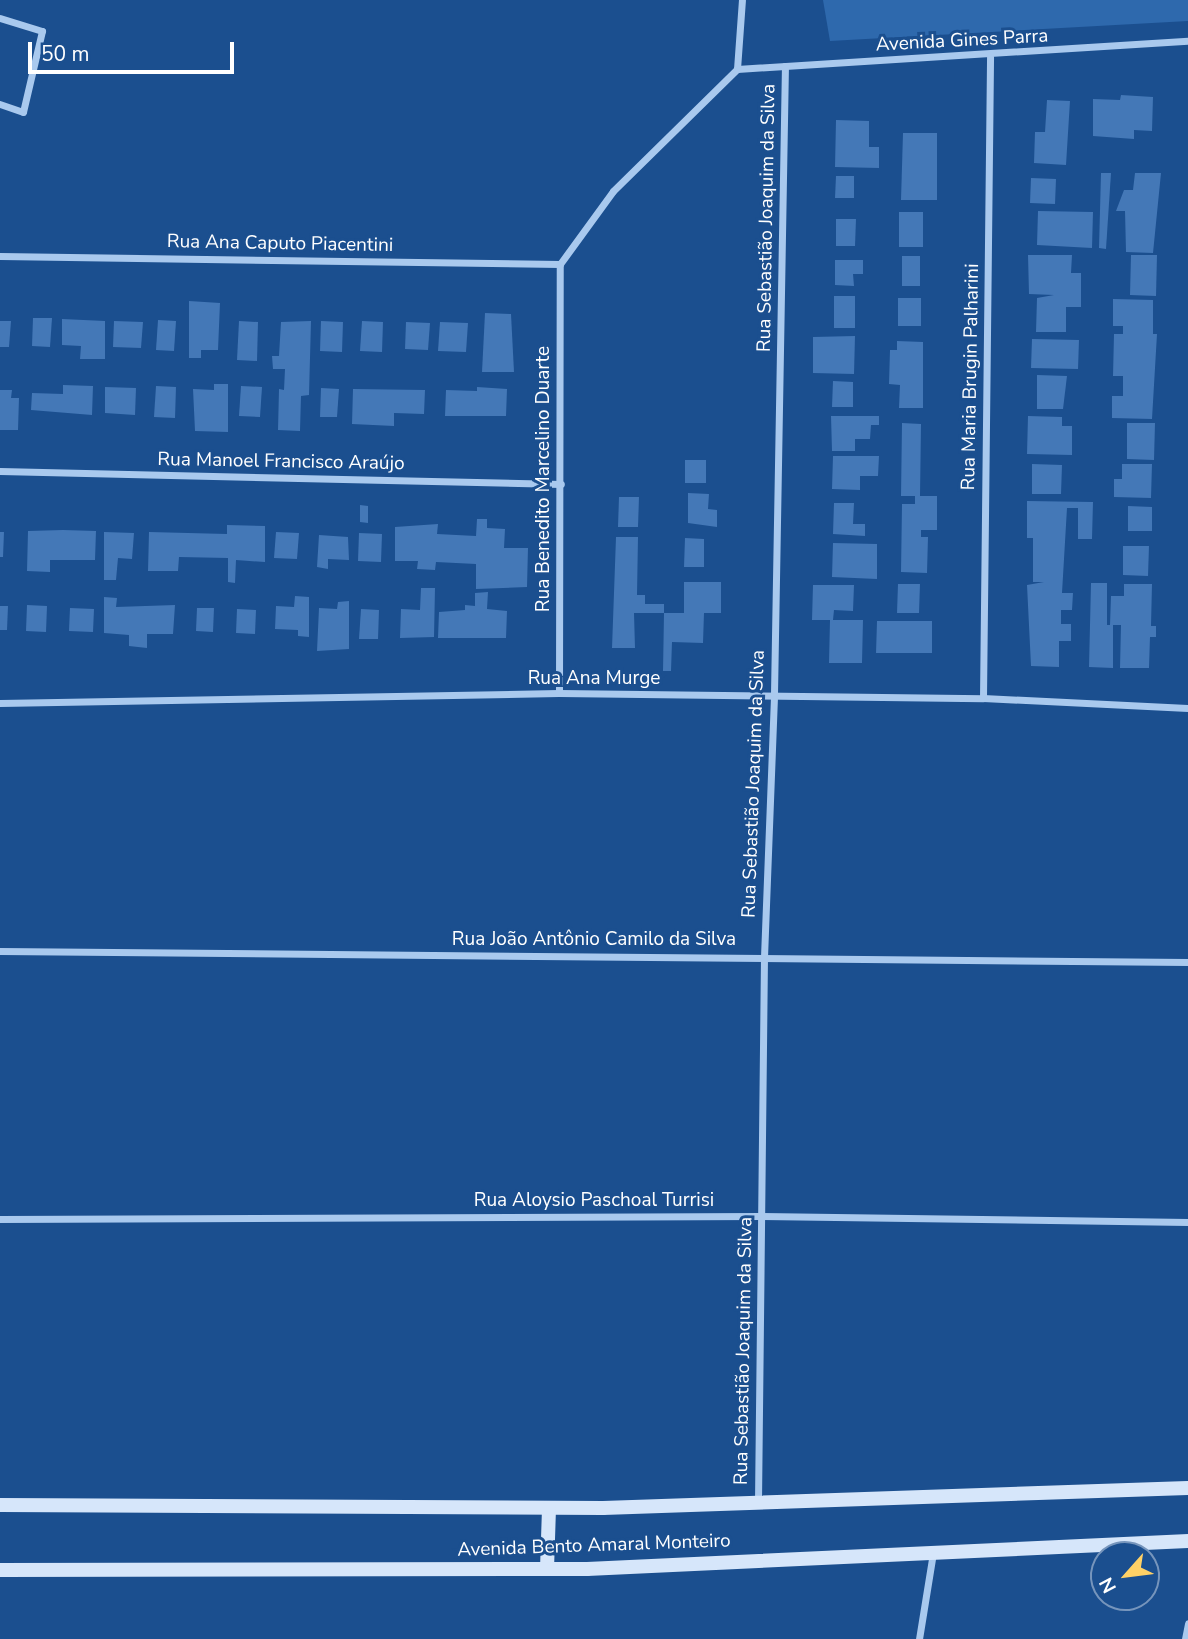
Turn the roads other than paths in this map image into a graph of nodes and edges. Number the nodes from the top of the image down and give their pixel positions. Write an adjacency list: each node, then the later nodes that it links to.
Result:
1 (742, 0): 6 (street)
2 (0, 18): 7 (street)
3 (1188, 41): 4 (street, Avenida Gines Parra)
4 (990, 57): 5 (street, Avenida Gines Parra); 14 (street, Rua Maria Brugin Palharini)
5 (785, 66): 6 (street, Avenida Gines Parra); 13 (street, Rua Sebastião Joaquim da Silva)
6 (737, 69): 9 (street)
7 (0, 104)
8 (0, 256): 9 (street, Rua Ana Caputo Piacentini)
9 (560, 264): 11 (street, Rua Benedito Marcelino Duarte)
10 (0, 471): 11 (street, Rua Manoel Francisco Araújo)
11 (561, 484): 12 (street, Rua Benedito Marcelino Duarte)
12 (559, 693): 13 (street, Rua Ana Murge); 15 (street, Rua Ana Murge)
13 (774, 694): 14 (street, Rua Ana Murge); 18 (street, Rua Sebastião Joaquim da Silva)
14 (983, 698): 16 (street, Rua Ana Murge)
15 (0, 703)
16 (1188, 708)
17 (0, 951): 18 (street, Rua João Antônio Camilo da Silva)
18 (764, 957): 19 (street, Rua João Antônio Camilo da Silva); 20 (street, Rua Sebastião Joaquim da Silva)
19 (1188, 962)
20 (762, 1216): 21 (street, Rua Aloysio Paschoal Turrisi); 22 (street, Rua Aloysio Paschoal Turrisi); 24 (street, Rua Sebastião Joaquim da Silva)
21 (0, 1219)
22 (1188, 1222)
23 (1188, 1488): 24 (street, Avenida Bento Amaral Monteiro)
24 (758, 1503): 26 (street, Avenida Bento Amaral Monteiro)
25 (0, 1505): 26 (street, Avenida Bento Amaral Monteiro)
26 (549, 1508): 29 (street)
27 (1188, 1541): 28 (street, Avenida Bento Amaral Monteiro)
28 (933, 1552): 29 (street, Avenida Bento Amaral Monteiro); 32 (street)
29 (547, 1569): 30 (street, Avenida Bento Amaral Monteiro)
30 (0, 1570)
31 (1188, 1623): 33 (street)
32 (919, 1639)
33 (1185, 1639)

